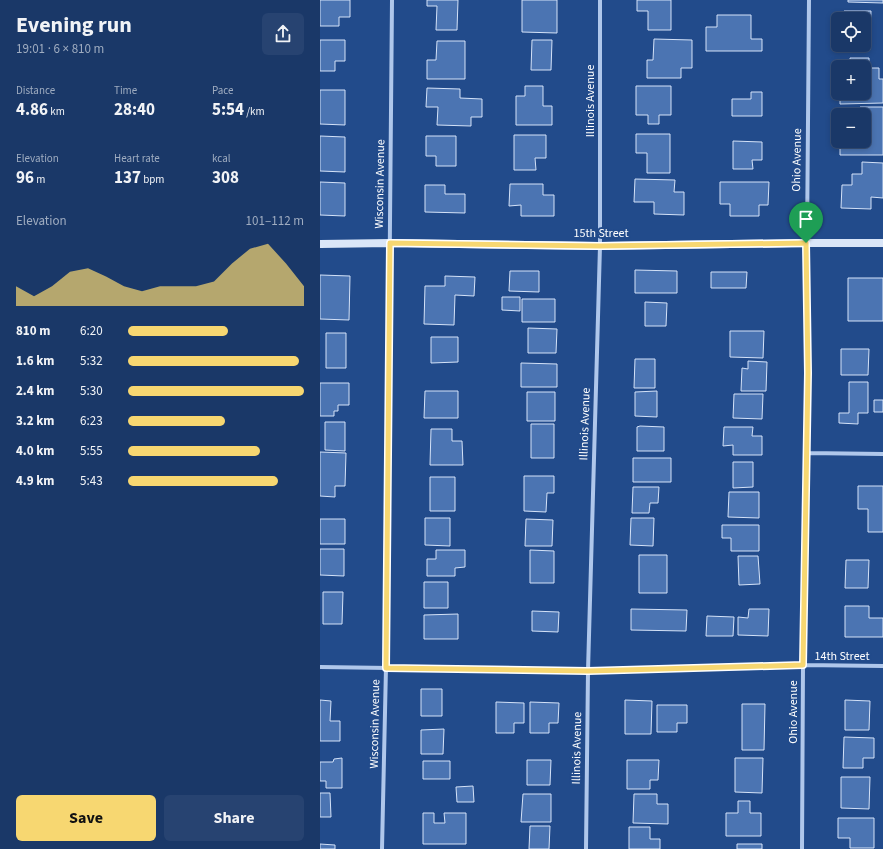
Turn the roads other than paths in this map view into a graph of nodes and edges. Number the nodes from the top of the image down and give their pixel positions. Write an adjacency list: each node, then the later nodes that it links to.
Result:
1 (392, 0): 4 (street, Wisconsin Avenue)
2 (600, 0): 8 (street, Illinois Avenue)
3 (809, 0): 5 (street, Ohio Avenue)
4 (390, 243): 7 (street, 15th Street); 8 (street, 15th Street); 14 (street, Wisconsin Avenue)
5 (806, 243): 6 (street, 15th Street); 8 (street, 15th Street); 9 (street, Ohio Avenue)
6 (883, 243)
7 (320, 244)
8 (600, 246): 15 (street, Illinois Avenue)
9 (806, 453): 10 (street); 11 (street, Ohio Avenue)
10 (883, 454)
11 (803, 665): 12 (street, 14th Street); 15 (street, 14th Street); 18 (street, Ohio Avenue)
12 (883, 666)
13 (320, 667): 14 (street, 14th Street)
14 (386, 668): 15 (street, 14th Street); 16 (street, Wisconsin Avenue)
15 (588, 671): 17 (street, Illinois Avenue)
16 (382, 849)
17 (586, 849)
18 (802, 849)

